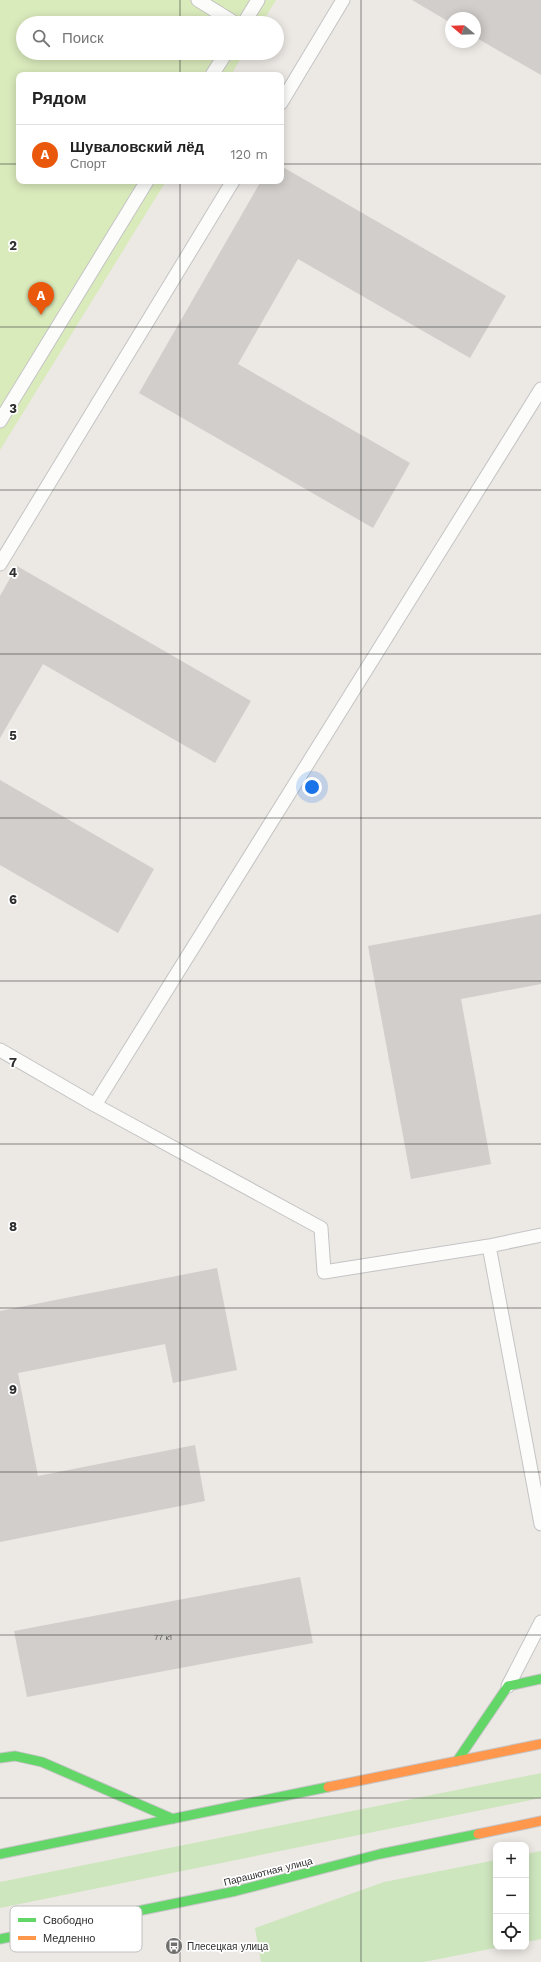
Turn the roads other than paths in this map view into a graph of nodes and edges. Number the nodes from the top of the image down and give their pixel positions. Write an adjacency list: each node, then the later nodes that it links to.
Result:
1 (198, 0): 4 (lane)
2 (258, 0): 5 (lane)
3 (343, 0): 8 (lane)
4 (224, 16)
5 (248, 16)
6 (222, 60): 7 (lane)
7 (214, 72)
8 (284, 98)
9 (145, 184): 12 (lane)
10 (232, 184): 13 (lane)
11 (541, 389): 15 (lane)
12 (0, 421)
13 (0, 564)
14 (0, 1050): 15 (lane)
15 (95, 1105): 17 (lane)
16 (541, 1235): 17 (lane)
17 (489, 1246): 18 (lane)
18 (541, 1524)
19 (541, 1622): 21 (lane)
20 (541, 1679): 21 (main road)
21 (508, 1686): 24 (main road)
22 (541, 1744): 24 (main road)
23 (0, 1758): 25 (main road)
24 (457, 1760): 25 (main road)
25 (173, 1819): 27 (main road)
26 (541, 1821): 28 (main road, Парашютная улица)
27 (0, 1854)
28 (142, 1910)
29 (10, 1937): 30 (main road, Парашютная улица)
30 (0, 1939)

